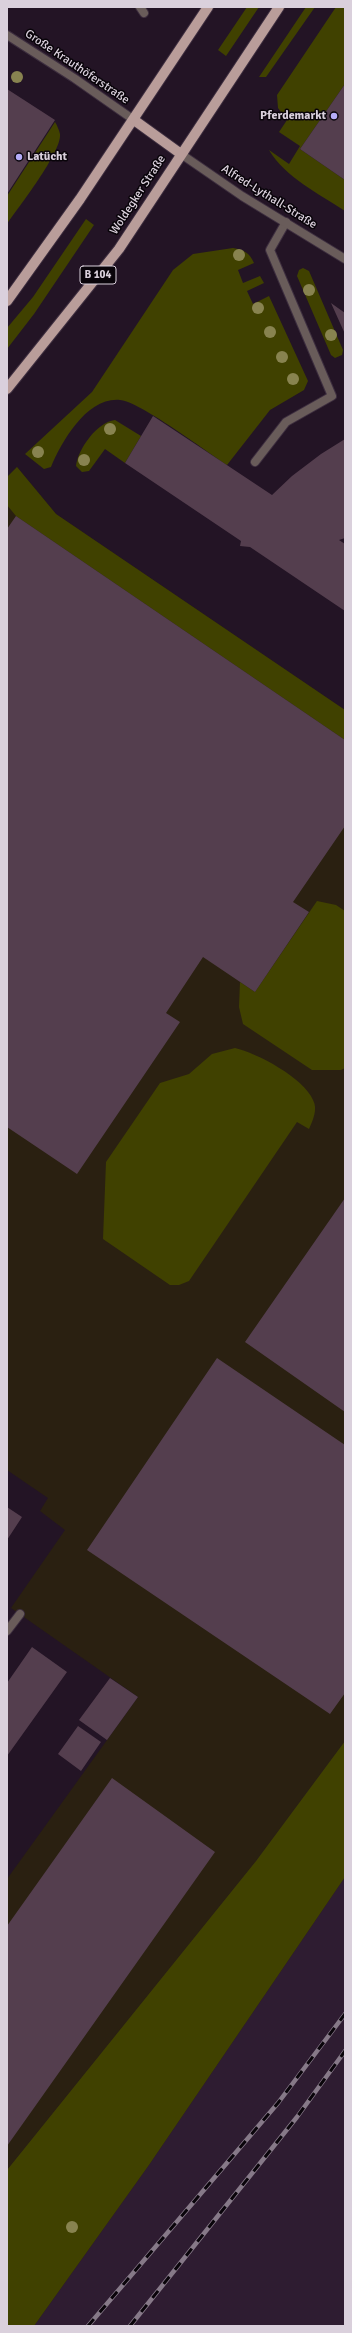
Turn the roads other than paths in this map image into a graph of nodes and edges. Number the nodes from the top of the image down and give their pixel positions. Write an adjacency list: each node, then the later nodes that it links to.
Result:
1 (208, 7): 4 (main road)
2 (279, 7): 5 (main road, Woldegker Straße / B 104)
3 (7, 35): 4 (street, Große Krauthöferstraße)
4 (134, 120): 5 (main road); 8 (main road)
5 (181, 154): 6 (street, Alfred-Lythall-Straße); 9 (main road, Woldegker Straße / B 104)
6 (286, 222): 7 (street, Alfred-Lythall-Straße); 10 (street)
7 (345, 259)
8 (7, 301)
9 (7, 389)
10 (255, 462)
11 (20, 1614): 12 (street)
12 (7, 1631)

